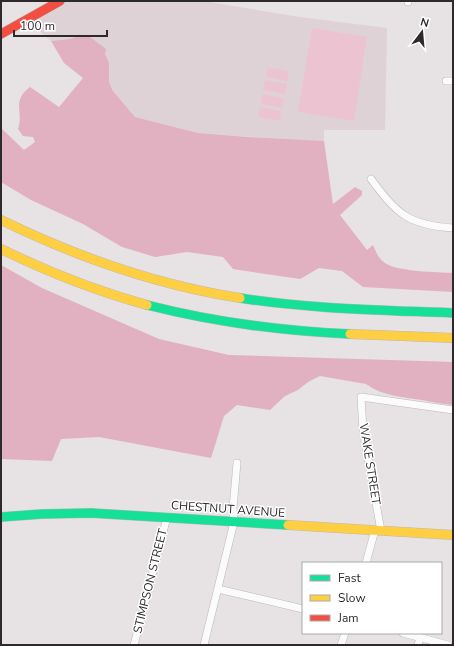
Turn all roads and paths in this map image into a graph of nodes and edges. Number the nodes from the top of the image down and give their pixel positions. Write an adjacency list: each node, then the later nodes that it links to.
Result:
1 (60, 1): 2 (main road)
2 (1, 34)
3 (371, 179): 5 (street)
4 (1, 220): 7 (main road)
5 (453, 228)
6 (1, 249): 8 (main road)
7 (453, 313)
8 (453, 338)
9 (453, 410): 14 (street, WAKE STREET)
10 (237, 463): 13 (street)
11 (1, 516): 12 (main road, CHESTNUT AVENUE)
12 (167, 517): 13 (main road, CHESTNUT AVENUE); 22 (street, STIMPSON STREET)
13 (234, 522): 14 (main road, CHESTNUT AVENUE); 17 (street)
14 (378, 530): 15 (main road, CHESTNUT AVENUE); 16 (street, WAKE STREET)
15 (453, 535)
16 (366, 562)
17 (218, 589): 18 (street); 23 (street)
18 (302, 609)
19 (344, 634): 24 (street)
20 (407, 634): 21 (street)
21 (420, 637): 25 (street); 26 (street)
22 (134, 645)
23 (204, 645)
24 (341, 645)
25 (418, 645)
26 (448, 645)

